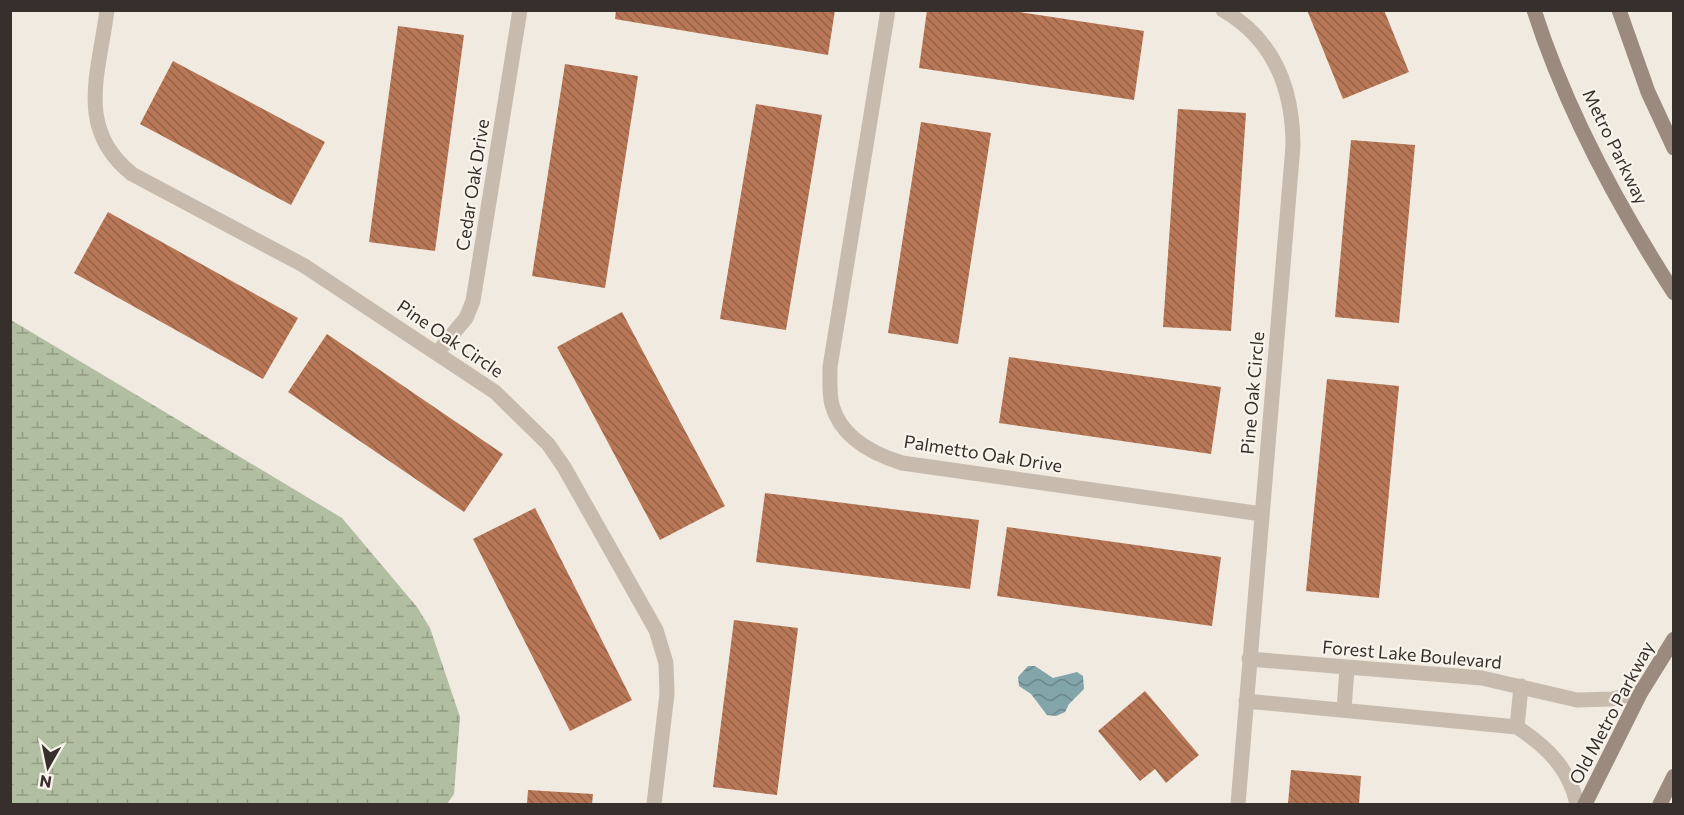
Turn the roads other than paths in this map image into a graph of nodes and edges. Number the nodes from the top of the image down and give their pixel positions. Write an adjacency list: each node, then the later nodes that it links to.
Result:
1 (107, 10): 9 (street, Pine Oak Circle)
2 (520, 10): 9 (street, Cedar Oak Drive)
3 (888, 10): 10 (street, Palmetto Oak Drive)
4 (1223, 10): 10 (street, Pine Oak Circle)
5 (1534, 10): 8 (main road, Metro Parkway)
6 (1619, 10): 7 (main road)
7 (1674, 148)
8 (1674, 293)
9 (437, 353): 20 (street, Pine Oak Circle)
10 (1262, 514): 12 (street, Pine Oak Circle)
11 (1674, 639): 15 (main road, Old Metro Parkway)
12 (1250, 659): 13 (street, Forest Lake Boulevard); 16 (street, Pine Oak Circle)
13 (1347, 668): 14 (street, Forest Lake Boulevard); 17 (street)
14 (1521, 686): 15 (street, Forest Lake Boulevard); 18 (street)
15 (1641, 692): 23 (main road, Old Metro Parkway)
16 (1245, 701): 17 (street); 21 (street, Pine Oak Circle)
17 (1344, 710): 18 (street)
18 (1517, 727): 22 (street)
19 (1674, 776): 24 (main road)
20 (654, 804)
21 (1238, 804)
22 (1577, 804)
23 (1585, 804)
24 (1660, 804)

